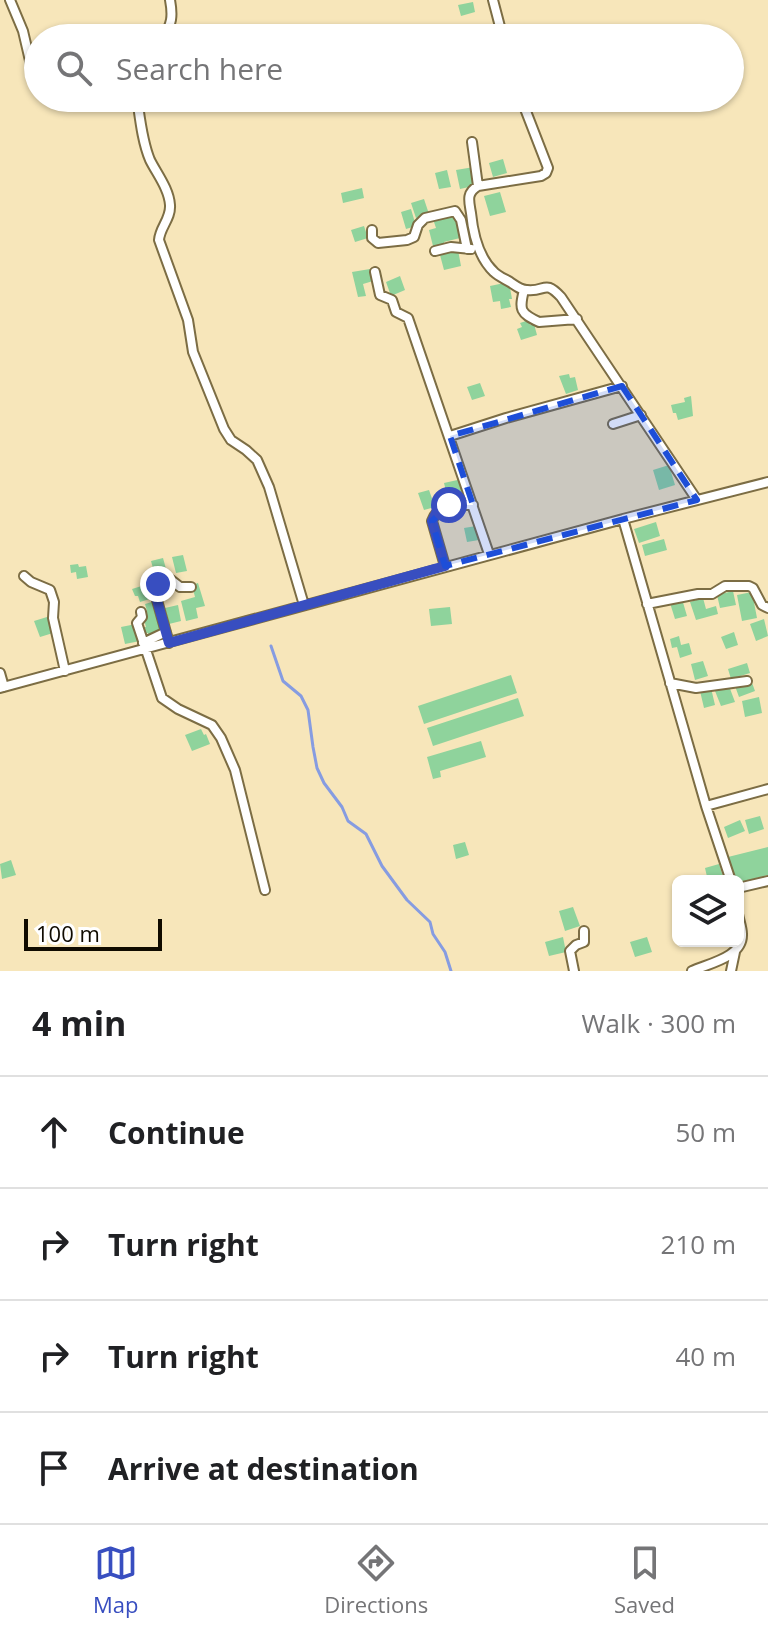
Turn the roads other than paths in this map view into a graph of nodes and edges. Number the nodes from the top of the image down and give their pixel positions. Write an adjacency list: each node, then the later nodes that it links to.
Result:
1 (10, 0): 6 (street)
2 (170, 0): 4 (street)
3 (493, 0): 5 (street)
4 (171, 24)
5 (499, 24)
6 (24, 35)
7 (140, 112): 31 (street)
8 (527, 112): 10 (street)
9 (472, 142): 10 (street)
10 (478, 186): 13 (street)
11 (372, 230): 12 (street)
12 (467, 249): 13 (street); 14 (street)
13 (479, 249): 16 (street)
14 (435, 251)
15 (375, 272): 21 (street)
16 (524, 290): 17 (street); 17 (street)
17 (577, 319): 18 (street)
18 (622, 386): 19 (street); 21 (street)
19 (641, 415): 20 (street); 23 (street)
20 (613, 424)
21 (450, 436): 24 (street)
22 (768, 482): 23 (street)
23 (697, 500): 25 (street)
24 (473, 505): 26 (street); 27 (street)
25 (623, 519): 26 (street); 30 (street)
26 (489, 554): 27 (street)
27 (445, 566): 31 (street)
28 (24, 576): 37 (street)
29 (191, 587): 34 (street)
30 (647, 604): 32 (street); 40 (street)
31 (304, 605): 35 (street)
32 (768, 608)
33 (141, 612): 36 (street)
34 (166, 632): 35 (street); 36 (street)
35 (169, 643): 36 (street)
36 (144, 646): 37 (street); 47 (street)
37 (65, 671): 41 (street)
38 (0, 673): 41 (street)
39 (747, 681): 40 (street)
40 (670, 683): 43 (street)
41 (2, 688)
42 (768, 789): 43 (street)
43 (706, 806): 44 (street)
44 (729, 875)
45 (768, 881): 46 (street)
46 (744, 887)
47 (265, 890)
48 (584, 931): 51 (street)
49 (739, 947): 50 (street)
50 (735, 952): 52 (street); 53 (street)
51 (574, 971)
52 (692, 971)
53 (731, 971)

